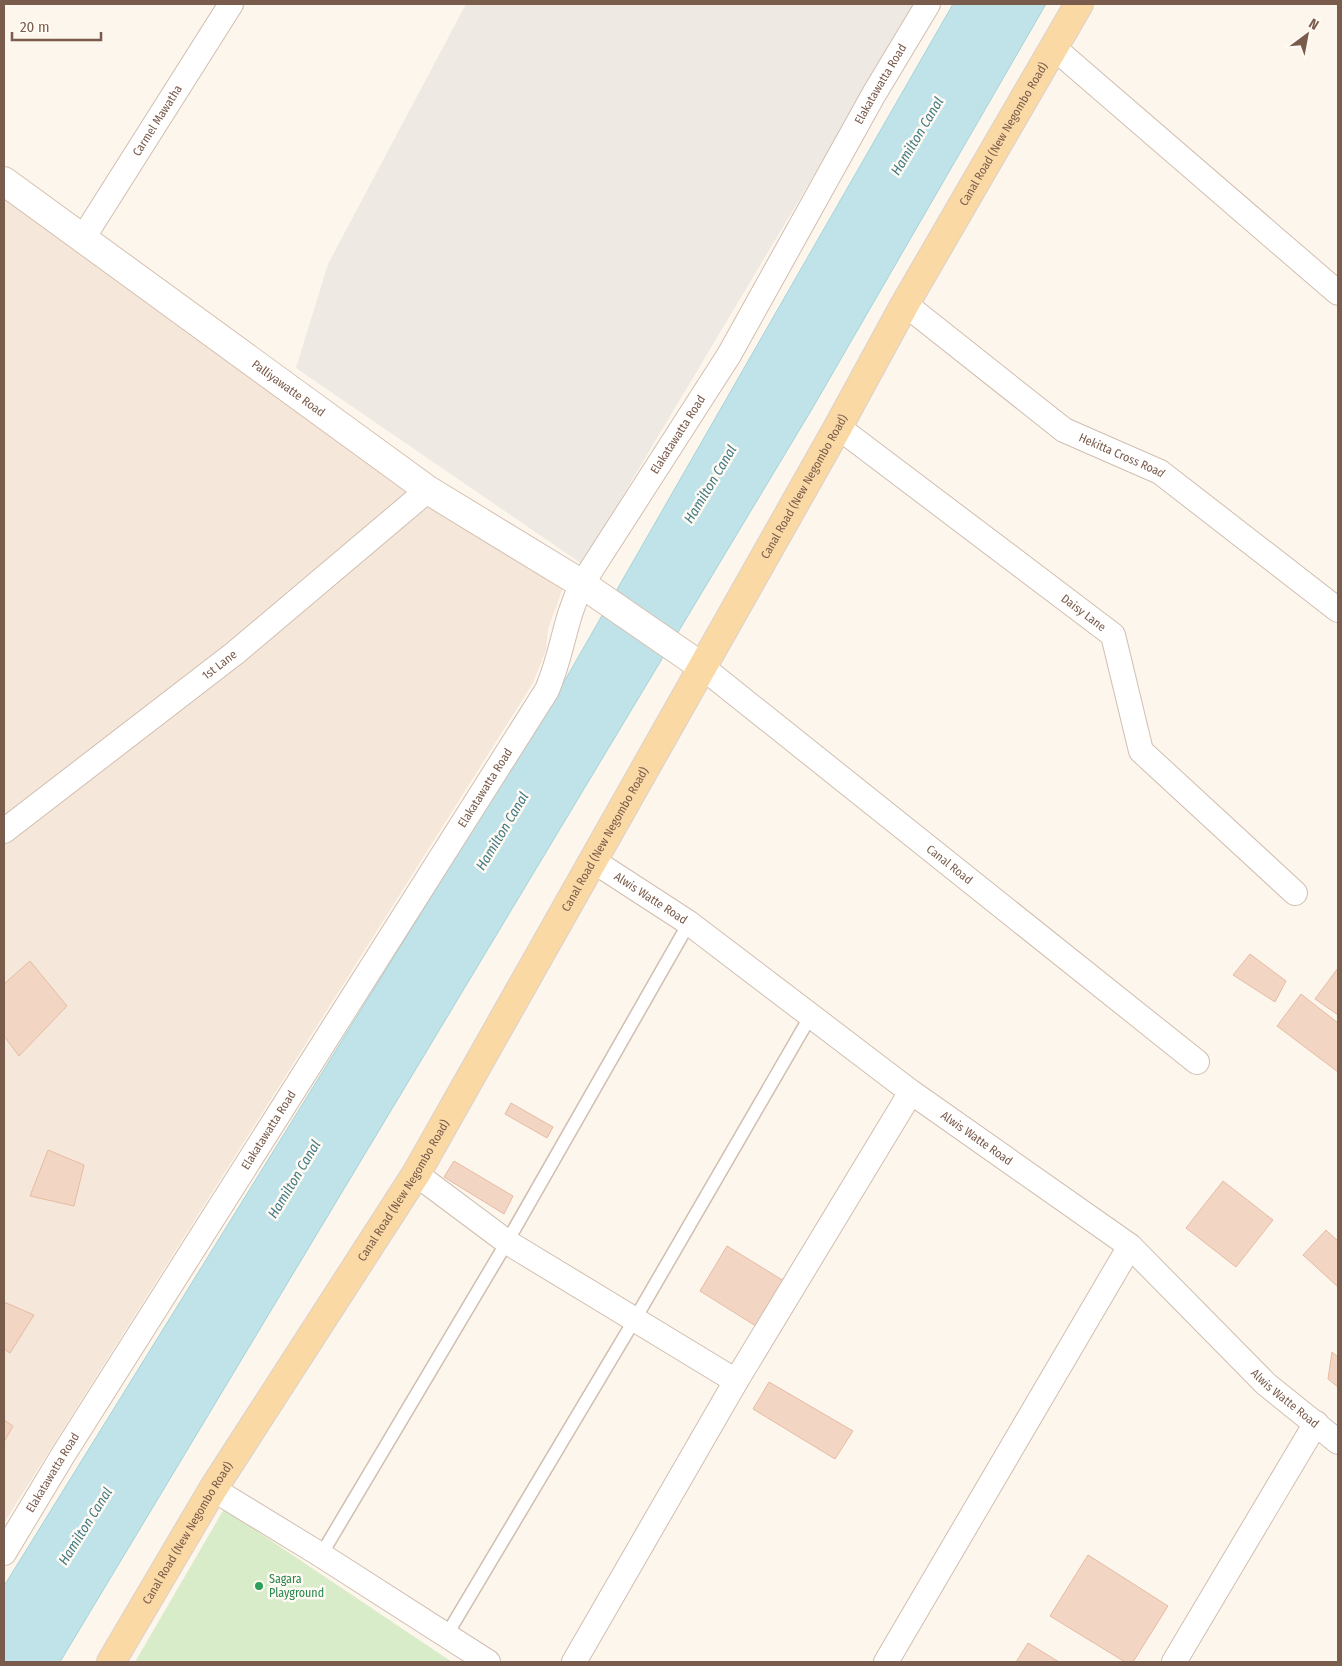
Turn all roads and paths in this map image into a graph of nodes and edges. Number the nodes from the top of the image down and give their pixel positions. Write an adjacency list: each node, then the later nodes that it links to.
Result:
1 (232, 4): 6 (street, Carmel Mawatha)
2 (928, 4): 11 (street, Elakatawatta Road)
3 (1079, 4): 4 (main road, Canal Road (New Negombo Road))
4 (1053, 47): 7 (street); 8 (main road, Canal Road (New Negombo Road))
5 (4, 181): 6 (street, Palliyawatte Road)
6 (83, 238): 10 (street, Palliyawatte Road)
7 (1338, 293)
8 (905, 304): 9 (main road, Canal Road (New Negombo Road)); 12 (street, Hekitta Cross Road)
9 (838, 428): 13 (main road, Canal Road (New Negombo Road)); 16 (street, Daisy Lane)
10 (428, 490): 11 (street, Palliyawatte Road); 14 (street, 1st Lane)
11 (582, 584): 13 (street, Palliyawatte Road); 29 (street, Elakatawatta Road)
12 (1338, 610)
13 (701, 666): 15 (main road, Canal Road (New Negombo Road)); 19 (street, Canal Road)
14 (4, 831)
15 (592, 860): 17 (street, Alwis Watte Road); 21 (main road, Canal Road (New Negombo Road))
16 (1295, 894)
17 (689, 923): 18 (street, Alwis Watte Road); 22 (lane)
18 (810, 1017): 20 (street, Alwis Watte Road); 24 (lane)
19 (1197, 1062)
20 (911, 1092): 23 (street, Alwis Watte Road); 25 (street)
21 (416, 1174): 22 (street); 28 (main road, Canal Road (New Negombo Road))
22 (506, 1242): 24 (street); 30 (lane)
23 (1130, 1246): 26 (street, Alwis Watte Road); 35 (street)
24 (635, 1319): 25 (street); 31 (lane)
25 (736, 1381): 34 (street)
26 (1316, 1423): 27 (street, Alwis Watte Road); 36 (street)
27 (1338, 1442)
28 (213, 1489): 30 (street); 32 (main road, Canal Road (New Negombo Road))
29 (4, 1553)
30 (321, 1555): 31 (street)
31 (446, 1636): 33 (street)
32 (111, 1662)
33 (488, 1662)
34 (574, 1662)
35 (886, 1662)
36 (1174, 1662)

